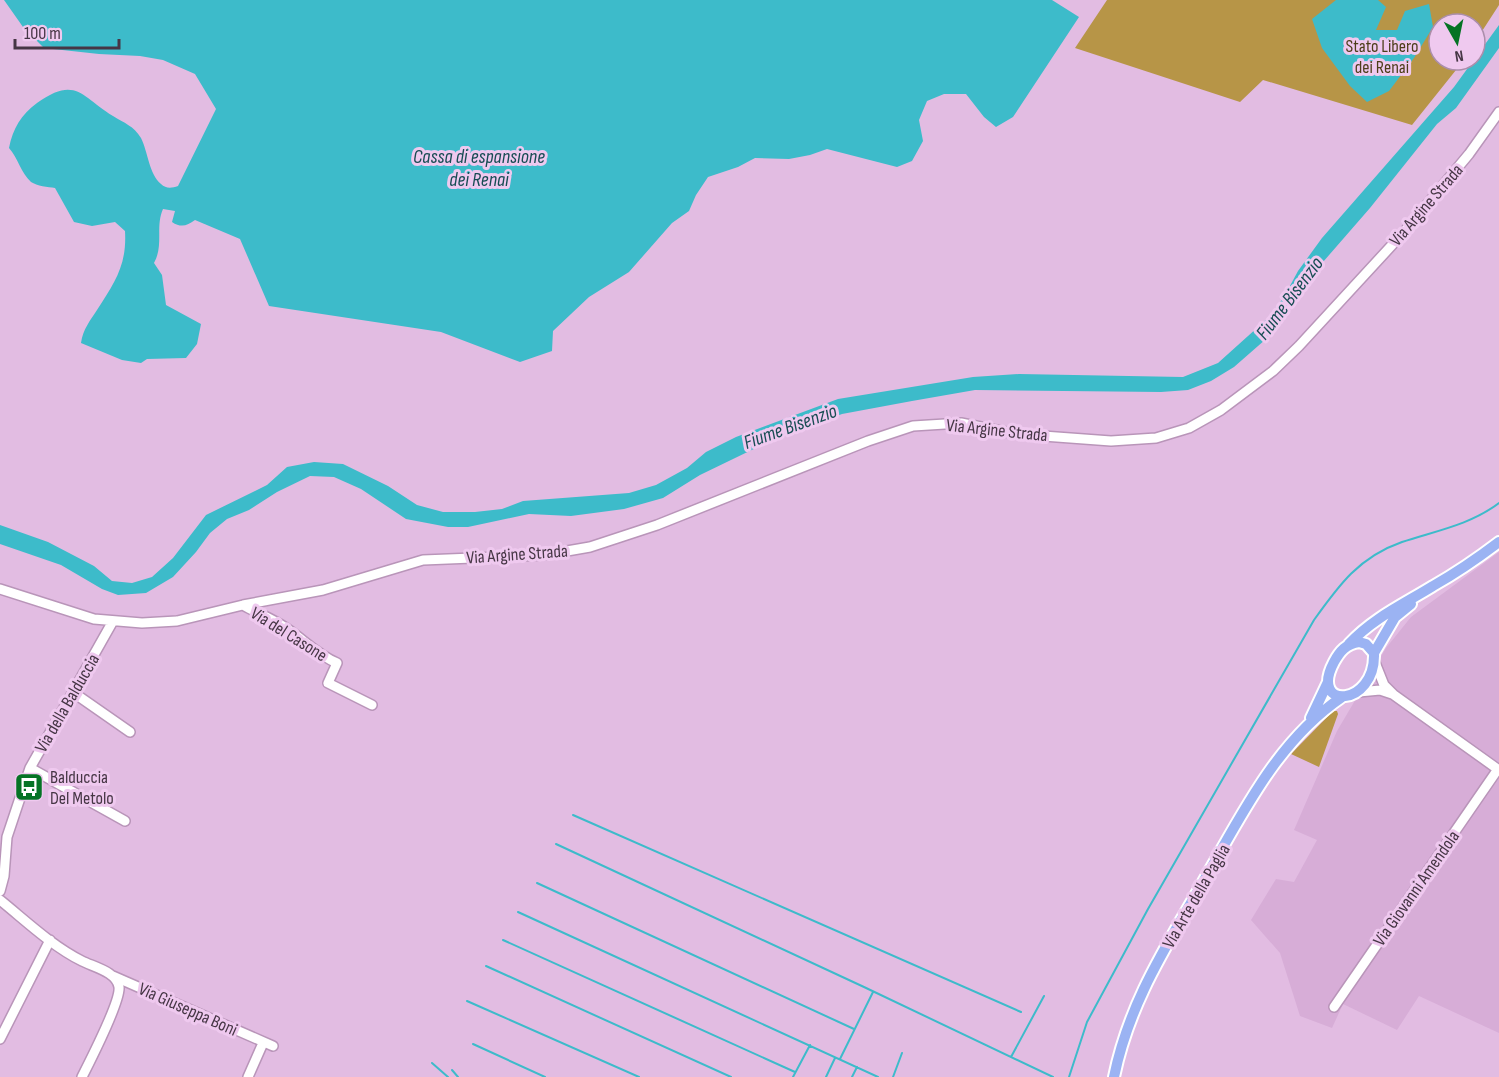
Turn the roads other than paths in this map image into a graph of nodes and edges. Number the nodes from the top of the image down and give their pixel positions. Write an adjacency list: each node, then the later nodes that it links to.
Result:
1 (1499, 112): 5 (street, Via Argine Strada)
2 (1499, 542): 3 (main road, Via Arte della Paglia)
3 (1432, 587): 7 (main road, Via Arte della Paglia); 8 (main road, Via Arte della Paglia)
4 (0, 589): 6 (street, Via Argine Strada)
5 (243, 605): 6 (street, Via Argine Strada); 14 (street, Via del Casone)
6 (113, 621): 11 (street, Via della Balduccia)
7 (1349, 644): 8 (main road); 9 (main road, Via Arte della Paglia)
8 (1374, 657): 10 (main road, Via Arte della Paglia); 12 (street, Via Giovanni Amendola)
9 (1328, 682): 13 (main road); 15 (main road, Via Arte della Paglia)
10 (1359, 692): 12 (street, Via Giovanni Amendola); 13 (main road, Via Arte della Paglia)
11 (74, 693): 16 (street); 17 (street, Via della Balduccia)
12 (1394, 695): 18 (street, Via Giovanni Amendola)
13 (1342, 697): 15 (main road, Via Arte della Paglia)
14 (372, 705)
15 (1304, 728): 28 (main road, Via Arte della Paglia)
16 (130, 732)
17 (30, 768): 19 (street); 20 (street, Via della Balduccia)
18 (1498, 769): 24 (street, Via Giovanni Amendola)
19 (125, 820)
20 (0, 891)
21 (0, 900): 22 (street, Via Giuseppa Boni)
22 (50, 940): 23 (street, Via Giuseppa Boni); 25 (street)
23 (112, 975): 26 (street); 27 (street, Via Giuseppa Boni)
24 (1334, 1007)
25 (0, 1039)
26 (82, 1077)
27 (248, 1077)
28 (1114, 1077)

